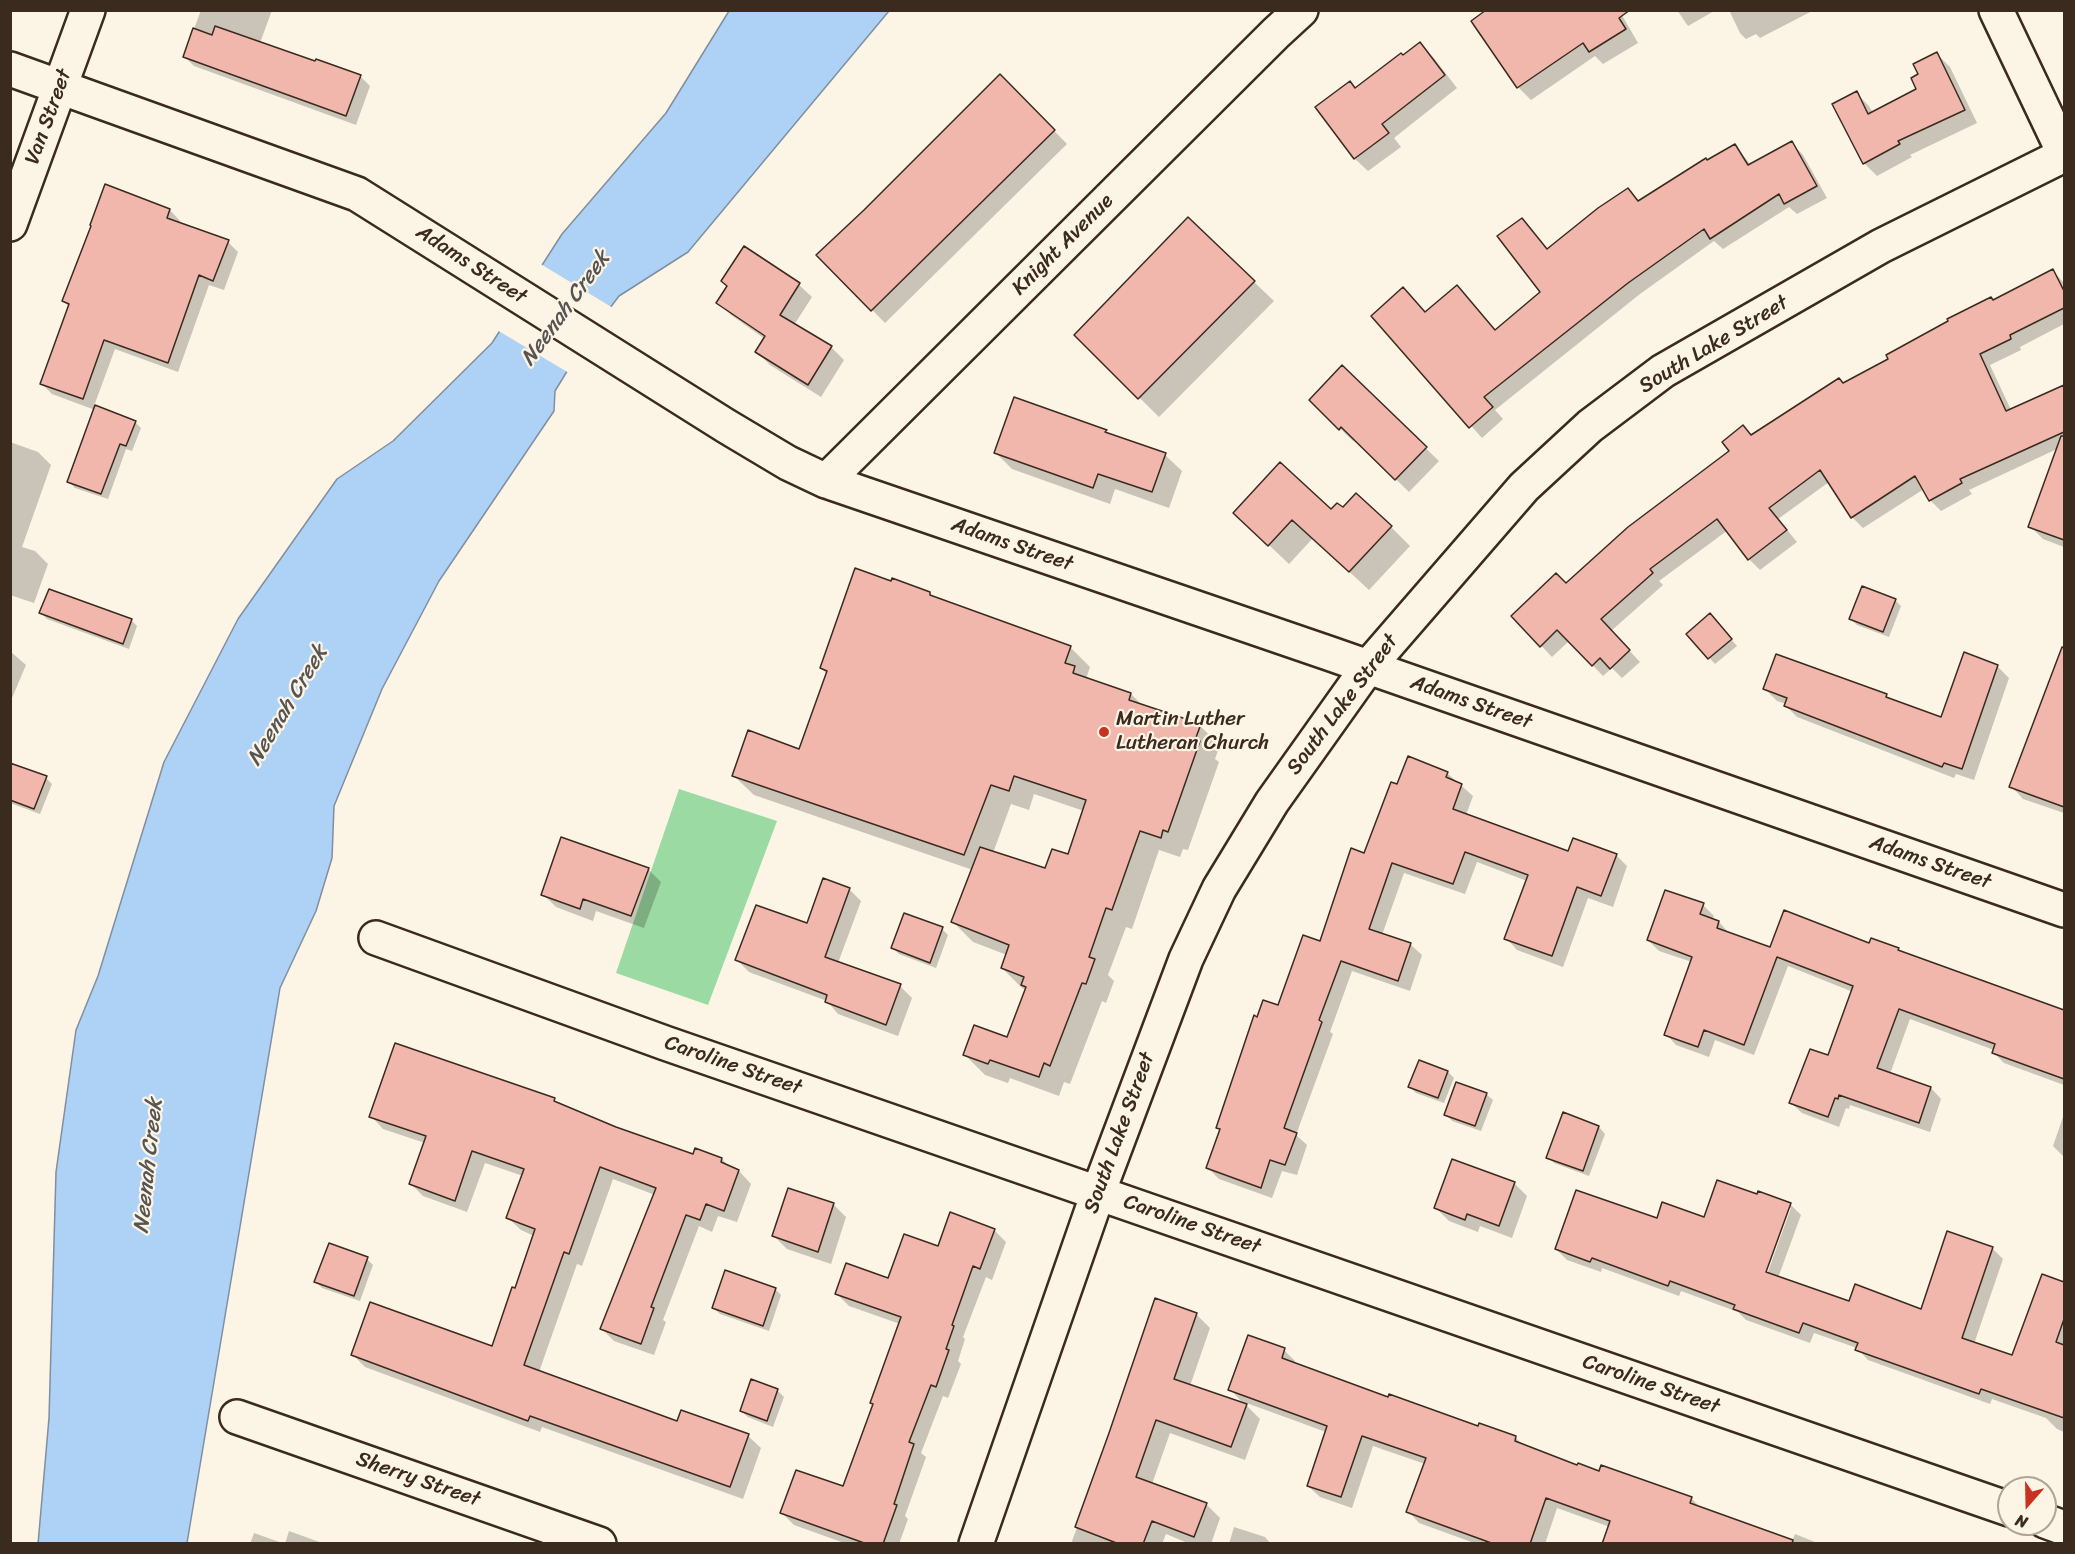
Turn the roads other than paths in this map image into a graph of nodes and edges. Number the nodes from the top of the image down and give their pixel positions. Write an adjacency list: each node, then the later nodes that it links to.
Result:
1 (88, 10): 5 (street, Van Street)
2 (1301, 10): 8 (street, Knight Avenue)
3 (1996, 10): 6 (street)
4 (10, 69): 5 (street, Adams Street)
5 (60, 87): 7 (street, Van Street); 8 (street, Adams Street)
6 (2064, 154): 9 (street, South Lake Street)
7 (10, 224)
8 (826, 481): 9 (street, Adams Street)
9 (1368, 667): 10 (street, Adams Street); 12 (street, South Lake Street)
10 (2064, 910)
11 (376, 938): 12 (street, Caroline Street)
12 (1098, 1193): 14 (street, Caroline Street); 16 (street, South Lake Street)
13 (237, 1417): 15 (street, Sherry Street)
14 (1997, 1505)
15 (599, 1544)
16 (976, 1544)

